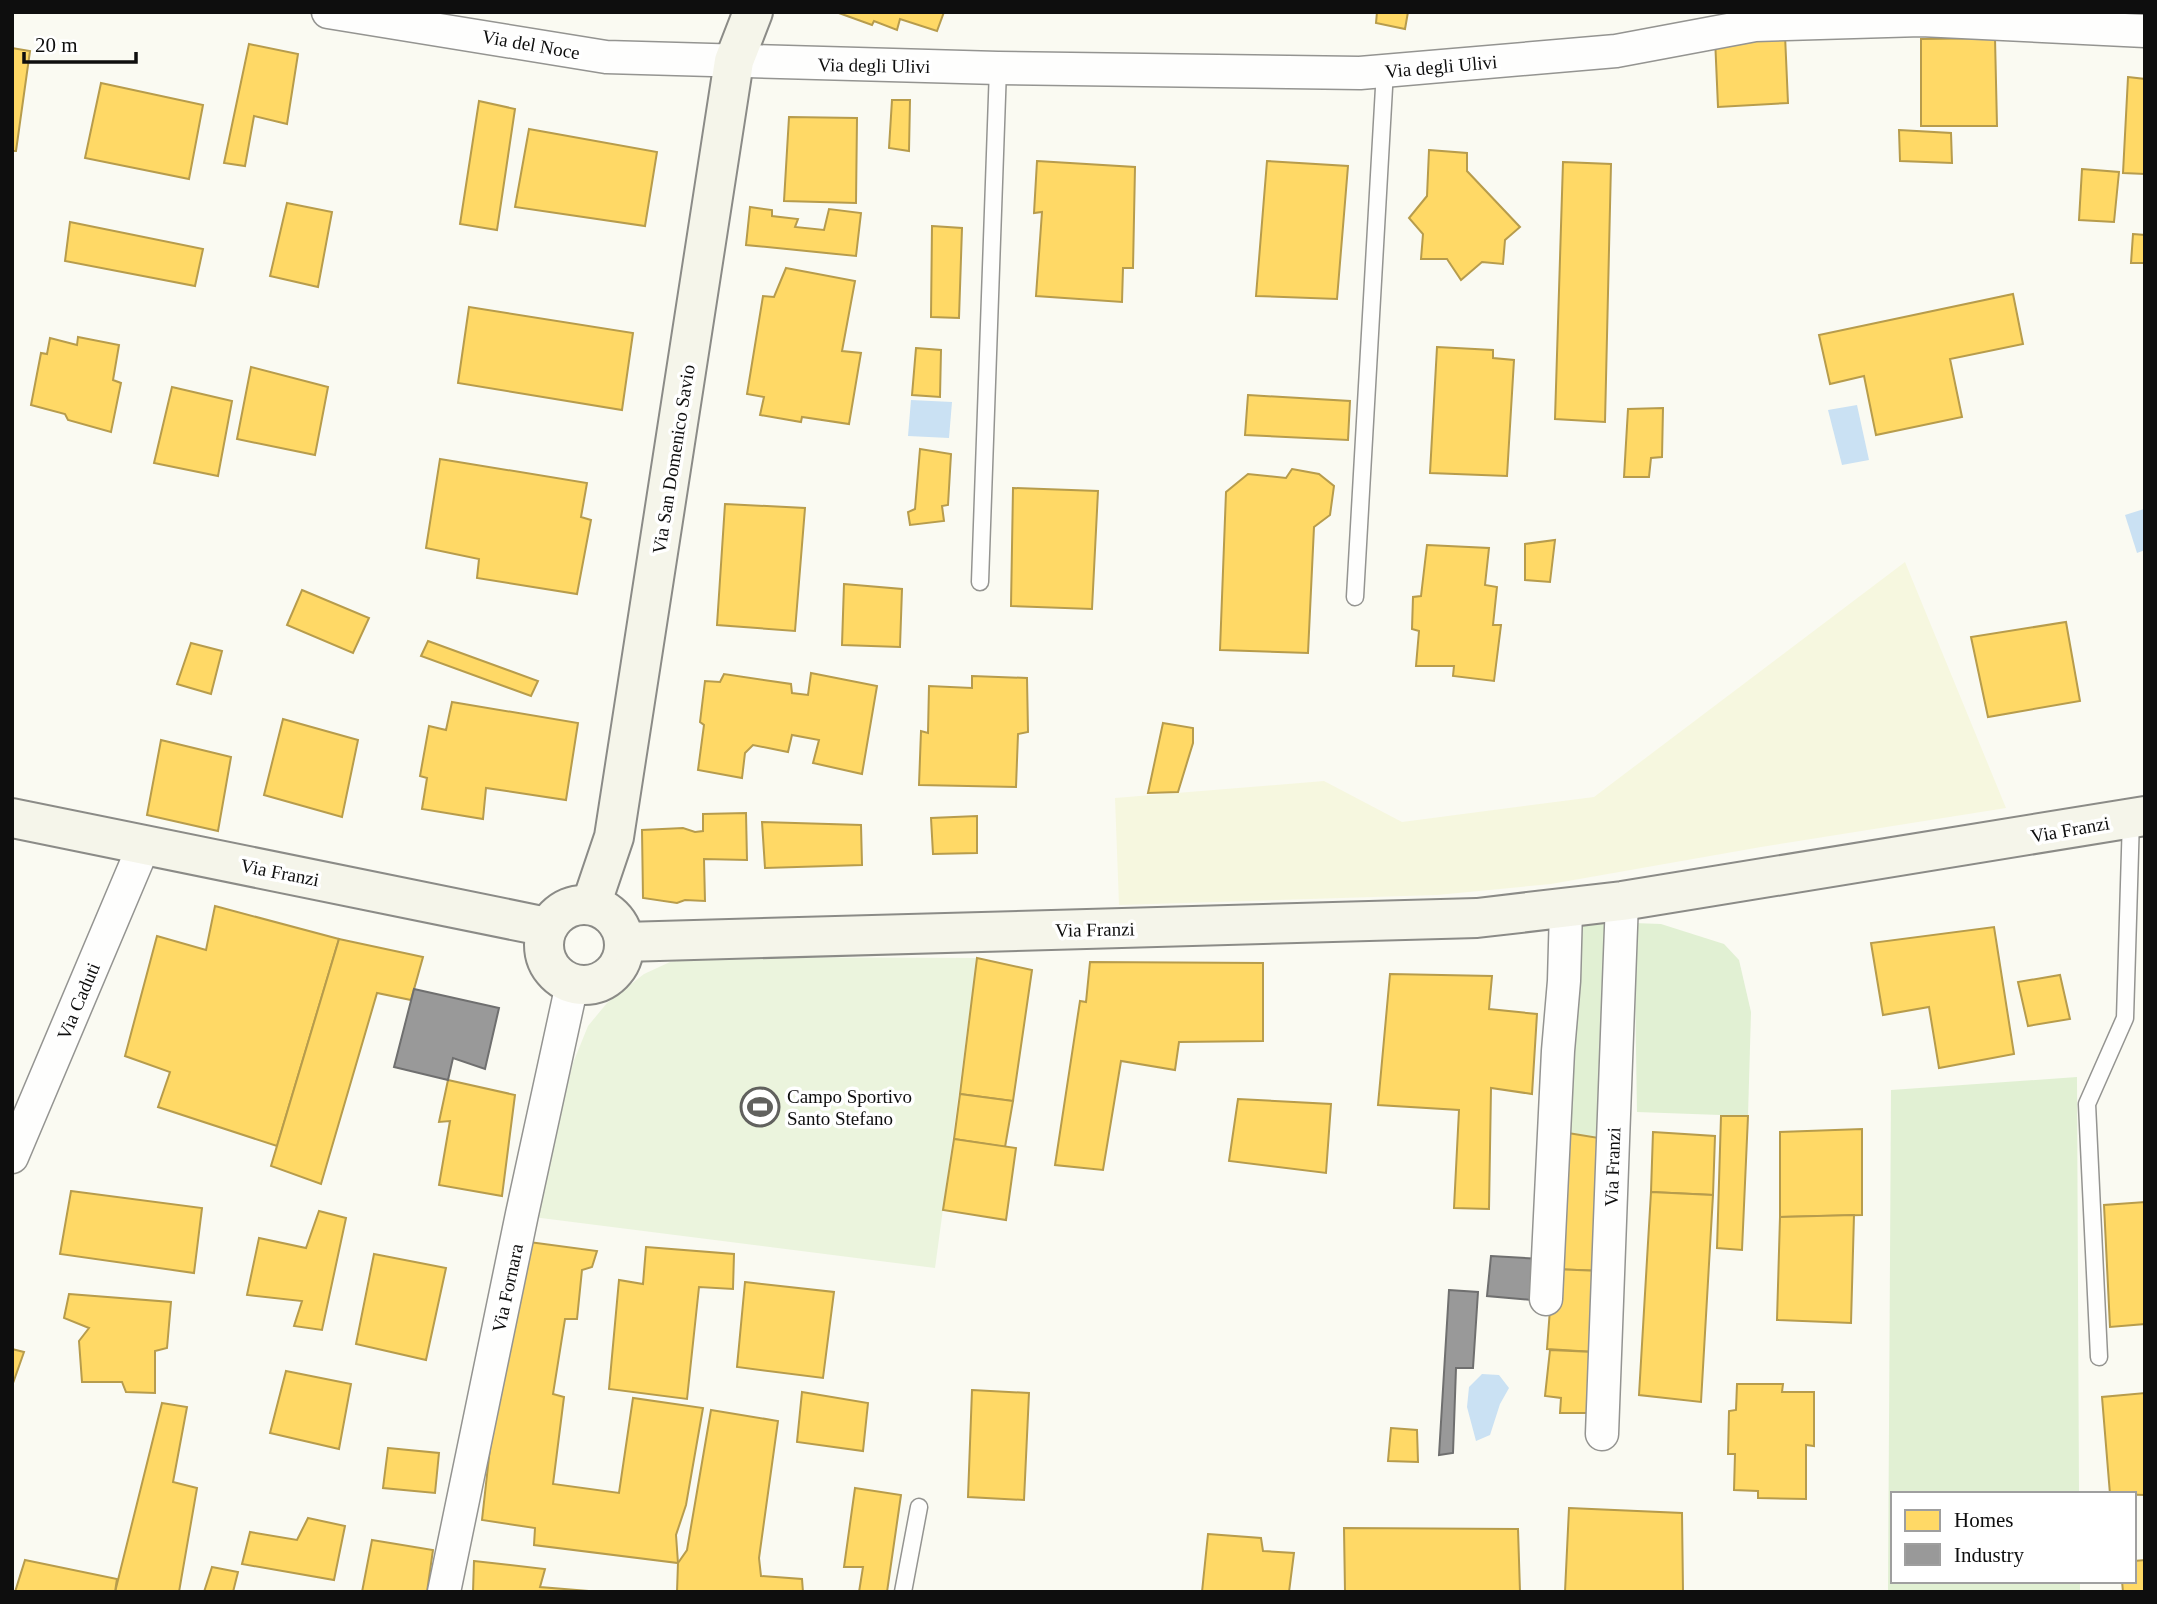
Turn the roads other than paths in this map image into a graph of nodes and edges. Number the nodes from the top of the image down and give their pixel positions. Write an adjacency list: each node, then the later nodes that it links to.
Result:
1 (328, 12): 4 (street, Via del Noce)
2 (753, 12): 4 (main road, Via San Domenico Savio)
3 (2145, 32): 6 (street, Via degli Ulivi)
4 (734, 61): 5 (street, Via degli Ulivi); 13 (main road, Via San Domenico Savio)
5 (998, 68): 6 (street, Via degli Ulivi); 7 (lane)
6 (1385, 70): 8 (lane)
7 (980, 582)
8 (1355, 597)
9 (2138, 817): 12 (main road, Via Franzi); 20 (lane)
10 (12, 818): 11 (main road, Via Franzi)
11 (144, 845): 15 (main road, Via Franzi); 18 (street, Via Caduti)
12 (1622, 901): 14 (main road, Via Franzi); 21 (street, Via Franzi)
13 (591, 905): 15 (main road); 16 (main road)
14 (1566, 909): 16 (main road, Via Franzi); 19 (street)
15 (547, 927): 17 (main road)
16 (624, 942): 17 (main road)
17 (572, 984): 23 (street, Via Fornara)
18 (12, 1157)
19 (1546, 1299)
20 (2099, 1357)
21 (1602, 1434)
22 (919, 1507): 24 (lane)
23 (444, 1592)
24 (903, 1592)

